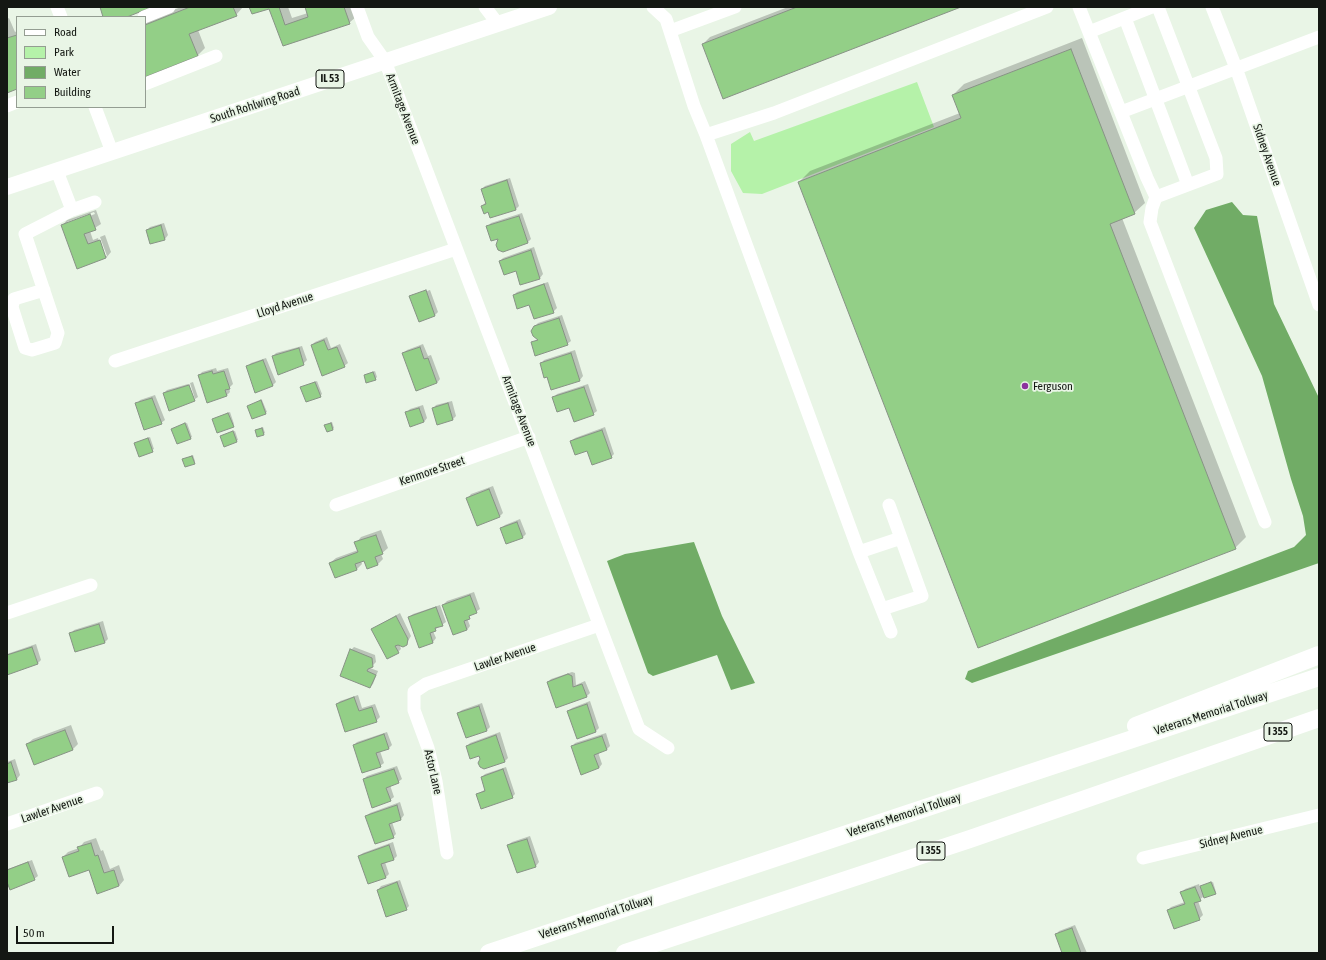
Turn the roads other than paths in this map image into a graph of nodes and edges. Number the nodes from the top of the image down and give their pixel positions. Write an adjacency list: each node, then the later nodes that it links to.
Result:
1 (169, 7): 13 (street)
2 (357, 7): 20 (street, Armitage Avenue)
3 (485, 7): 16 (street)
4 (549, 7): 16 (main road, South Rohlwing Road / IL 53)
5 (653, 7): 15 (street)
6 (735, 7): 15 (street)
7 (1047, 7): 12 (street)
8 (1079, 7): 17 (street)
9 (1152, 7): 14 (street)
10 (1158, 7): 23 (street)
11 (1212, 7): 21 (street, Sidney Avenue)
12 (1024, 11): 27 (street)
13 (146, 16)
14 (1125, 18): 17 (street); 24 (street)
15 (669, 19): 27 (street)
16 (498, 24): 20 (main road, South Rohlwing Road / IL 53)
17 (1089, 32): 26 (street)
18 (1319, 37): 21 (street)
19 (216, 56): 22 (street)
20 (385, 62): 28 (main road, South Rohlwing Road / IL 53); 35 (street, Armitage Avenue)
21 (1236, 68): 23 (street); 37 (street, Sidney Avenue)
22 (146, 84)
23 (1188, 86): 24 (street); 30 (street)
24 (1155, 99): 26 (street); 30 (street)
25 (95, 108): 28 (street)
26 (1120, 112): 32 (street)
27 (706, 135): 44 (street)
28 (112, 152): 29 (main road, South Rohlwing Road / IL 53)
29 (57, 171): 31 (main road, South Rohlwing Road / IL 53); 34 (street)
30 (1188, 185): 32 (street)
31 (7, 187)
32 (1156, 197): 42 (street)
33 (95, 202): 34 (street)
34 (72, 210): 36 (street)
35 (456, 249): 38 (street, Lloyd Avenue); 39 (street, Armitage Avenue)
36 (44, 290): 36 (street)
37 (1319, 305)
38 (115, 361)
39 (529, 437): 40 (street, Kenmore Street); 48 (street, Armitage Avenue)
40 (336, 505)
41 (889, 505): 43 (street)
42 (1265, 522)
43 (901, 538): 44 (street); 46 (street)
44 (859, 552): 46 (street)
45 (91, 585): 47 (street)
46 (882, 609): 49 (street)
47 (7, 613)
48 (599, 625): 52 (street, Lawler Avenue); 56 (street, Armitage Avenue)
49 (891, 632)
50 (1319, 655): 57 (highway)
51 (1319, 677): 57 (highway, Veterans Memorial Tollway)
52 (414, 692): 61 (street, Astor Lane)
53 (1319, 718): 55 (highway, I 355)
54 (1319, 727): 55 (highway)
55 (1236, 746): 64 (highway, I 355)
56 (668, 748)
57 (997, 784): 63 (highway, Veterans Memorial Tollway)
58 (97, 794): 60 (street, Lawler Avenue)
59 (1319, 815): 62 (street, Sidney Avenue)
60 (7, 824)
61 (447, 853)
62 (1142, 858)
63 (489, 953)
64 (625, 953)

